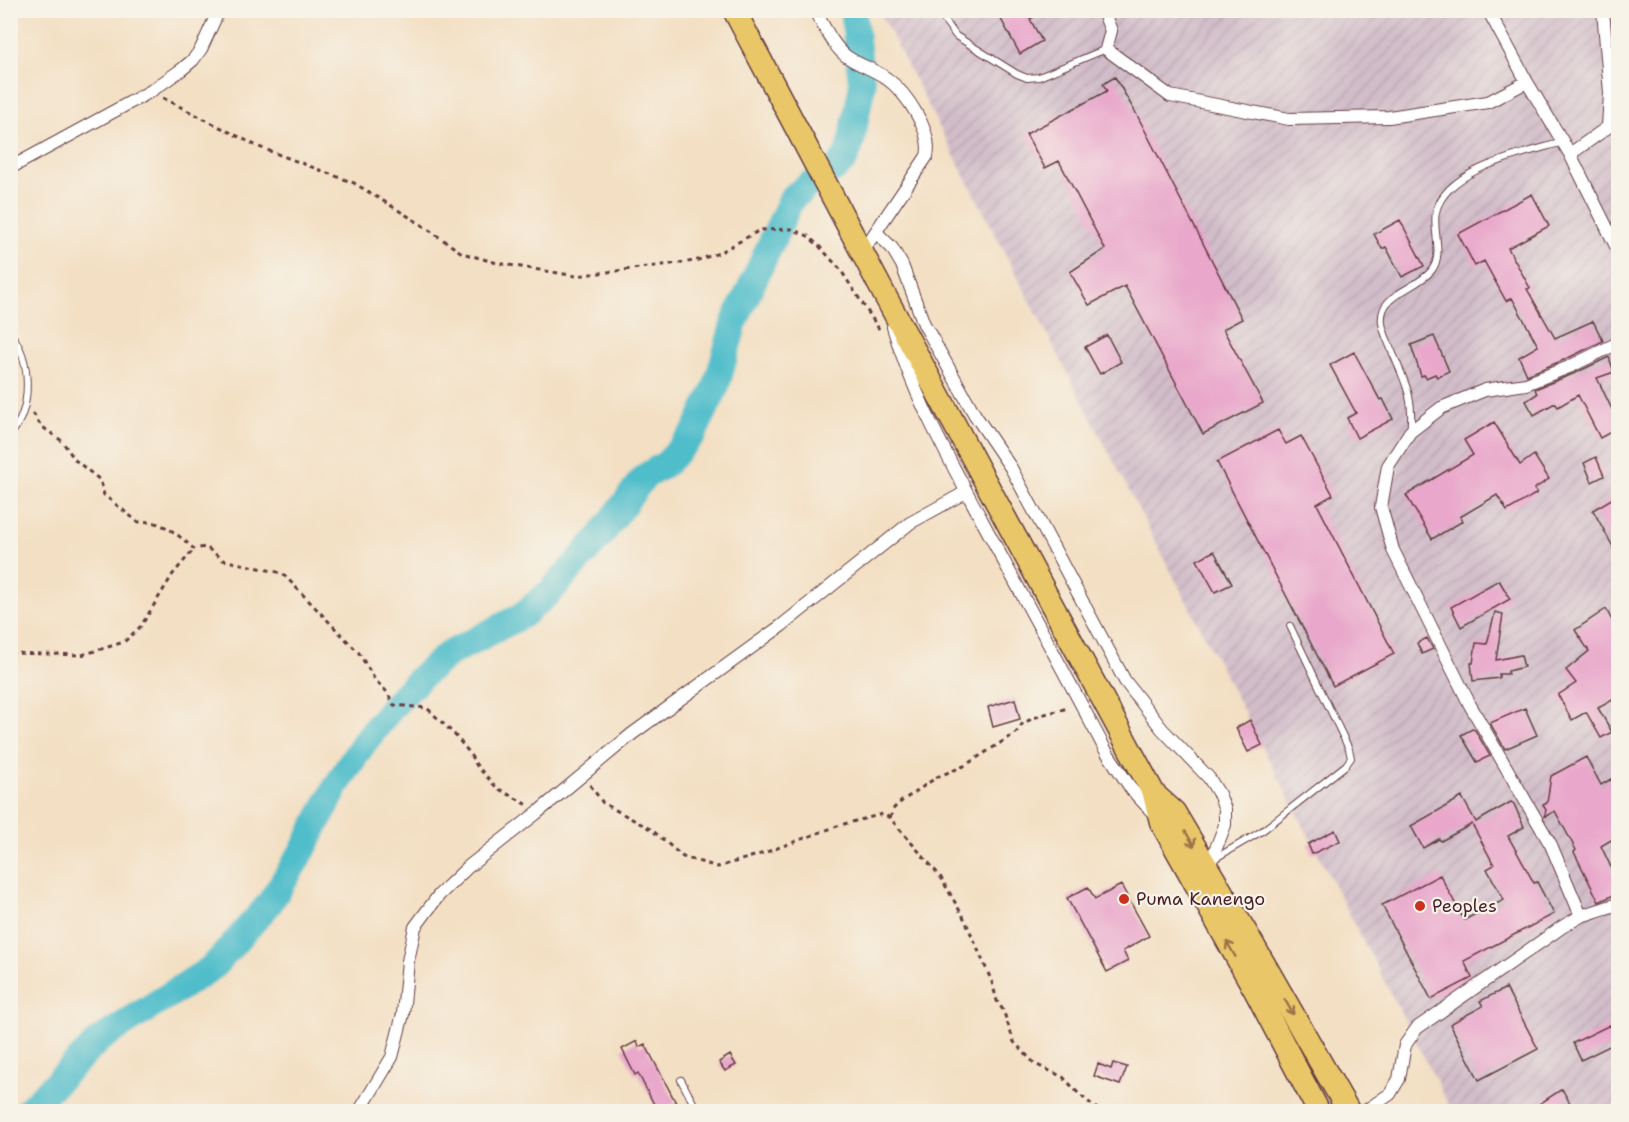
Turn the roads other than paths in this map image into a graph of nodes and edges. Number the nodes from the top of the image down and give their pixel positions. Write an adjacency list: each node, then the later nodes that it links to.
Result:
1 (219, 10): 13 (street)
2 (734, 10): 16 (highway)
3 (814, 10): 14 (street)
4 (938, 10): 8 (lane)
5 (1103, 10): 8 (street)
6 (1488, 10): 9 (street)
7 (1604, 10): 10 (street)
8 (1106, 49): 9 (street)
9 (1527, 82): 11 (street)
10 (1613, 123): 12 (street)
11 (1563, 142): 12 (street); 20 (lane)
12 (1570, 154): 15 (street)
13 (10, 168)
14 (876, 232): 16 (street); 26 (street)
15 (1618, 250)
16 (861, 252): 17 (highway)
17 (882, 292): 22 (street); 24 (highway)
18 (10, 333): 21 (lane)
19 (1618, 343): 20 (street)
20 (1410, 432): 28 (street)
21 (10, 435)
22 (966, 492): 25 (street); 30 (street)
23 (1290, 626): 26 (lane)
24 (1154, 794): 25 (highway); 26 (highway, one-way to 26)
25 (1161, 822): 32 (highway, one-way to 25)
26 (1210, 865): 33 (highway, one-way to 33)
27 (1618, 904): 28 (street)
28 (1581, 916): 34 (street)
29 (681, 1080): 31 (lane)
30 (359, 1112)
31 (698, 1112)
32 (1319, 1112)
33 (1348, 1112)
34 (1364, 1112)

